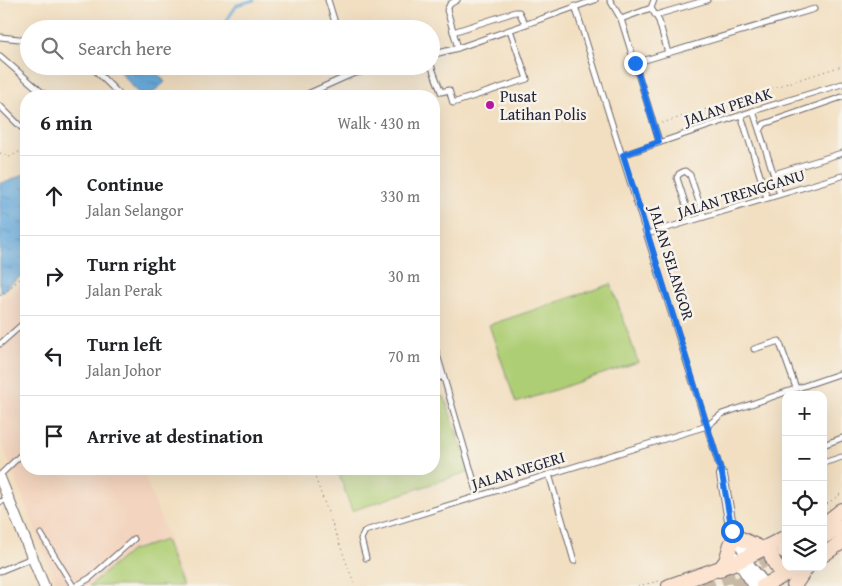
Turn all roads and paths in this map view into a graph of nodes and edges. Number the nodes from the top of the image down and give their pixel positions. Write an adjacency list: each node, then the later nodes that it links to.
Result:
1 (328, 0): 12 (lane)
2 (457, 0): 15 (lane)
3 (595, 0): 7 (lane)
4 (610, 0): 11 (lane)
5 (654, 0): 8 (lane)
6 (707, 0): 10 (lane)
7 (576, 6): 13 (lane); 44 (lane, JALAN SELANGOR)
8 (651, 8): 10 (lane); 11 (lane)
9 (814, 9): 20 (lane)
10 (656, 15): 20 (lane)
11 (621, 19): 22 (lane)
12 (334, 20)
13 (525, 24): 14 (lane); 15 (lane)
14 (510, 30): 18 (lane); 28 (lane)
15 (453, 32): 18 (lane)
16 (0, 37): 17 (lane)
17 (20, 39)
18 (458, 48): 19 (lane)
19 (440, 53)
20 (668, 53): 22 (lane)
21 (0, 56): 24 (lane)
22 (635, 63): 37 (lane)
23 (842, 66): 37 (path)
24 (20, 73)
25 (22, 75): 30 (lane)
26 (100, 75): 31 (lane)
27 (350, 75): 32 (lane)
28 (435, 75)
29 (842, 84): 35 (lane, JALAN PERAK)
30 (39, 90)
31 (115, 90)
32 (319, 90)
33 (842, 97): 39 (lane)
34 (0, 106): 38 (lane)
35 (753, 111): 36 (lane, JALAN PERAK); 39 (lane)
36 (741, 115): 40 (lane, JALAN PERAK); 48 (lane)
37 (654, 125): 40 (lane)
38 (20, 126)
39 (760, 131): 45 (lane)
40 (659, 142): 44 (lane, JALAN PERAK)
41 (20, 151): 42 (path)
42 (0, 153)
43 (842, 153): 45 (lane)
44 (623, 155): 51 (lane, JALAN SELANGOR)
45 (774, 174): 47 (lane)
46 (842, 176): 47 (lane, JALAN TRENGGANU)
47 (780, 194): 48 (lane, JALAN TRENGGANU)
48 (767, 198): 49 (lane, JALAN TRENGGANU)
49 (704, 217): 50 (lane, JALAN TRENGGANU); 50 (lane)
50 (691, 221): 51 (lane, JALAN TRENGGANU)
51 (647, 234): 64 (lane, JALAN SELANGOR)
52 (20, 279): 53 (path)
53 (0, 296)
54 (20, 326): 55 (lane)
55 (0, 344)
56 (754, 349): 61 (lane)
57 (440, 365): 59 (lane)
58 (842, 373): 61 (lane, JALAN NEGERI)
59 (443, 376): 60 (lane); 75 (lane)
60 (440, 377)
61 (796, 388): 62 (lane, JALAN NEGERI)
62 (791, 391)
63 (782, 395): 64 (lane, JALAN NEGERI)
64 (707, 426): 70 (lane, JALAN NEGERI); 71 (lane, JALAN SELANGOR)
65 (842, 438): 66 (lane)
66 (827, 444)
67 (20, 456): 73 (lane)
68 (842, 456): 69 (lane)
69 (827, 462)
70 (548, 474): 75 (lane, JALAN NEGERI); 93 (lane)
71 (722, 474): 85 (street, JALAN SELANGOR)
72 (314, 475): 104 (path)
73 (0, 477): 77 (street)
74 (842, 493): 78 (path)
75 (478, 495): 92 (lane, JALAN NEGERI)
76 (842, 500): 80 (main road)
77 (4, 501): 91 (street)
78 (827, 504)
79 (842, 510): 81 (main road)
80 (827, 511)
81 (827, 522)
82 (842, 527): 84 (main road)
83 (41, 534): 103 (lane)
84 (827, 535)
85 (733, 537): 89 (main road); 94 (street, JALAN SELANGOR); 96 (main road)
86 (134, 539): 103 (lane)
87 (842, 542): 90 (main road)
88 (782, 546): 89 (main road)
89 (766, 548): 94 (main road); 95 (main road)
90 (827, 552)
91 (32, 558): 99 (lane); 102 (street)
92 (366, 558)
93 (574, 561)
94 (741, 561): 96 (main road); 107 (street)
95 (782, 567)
96 (719, 570): 100 (main road)
97 (792, 571): 107 (main road)
98 (804, 571): 108 (main road)
99 (0, 572)
100 (704, 576): 101 (main road); 106 (main road)
101 (666, 583): 105 (path)
102 (44, 586)
103 (74, 586)
104 (356, 586)
105 (638, 586)
106 (714, 586)
107 (763, 586)
108 (794, 586)

